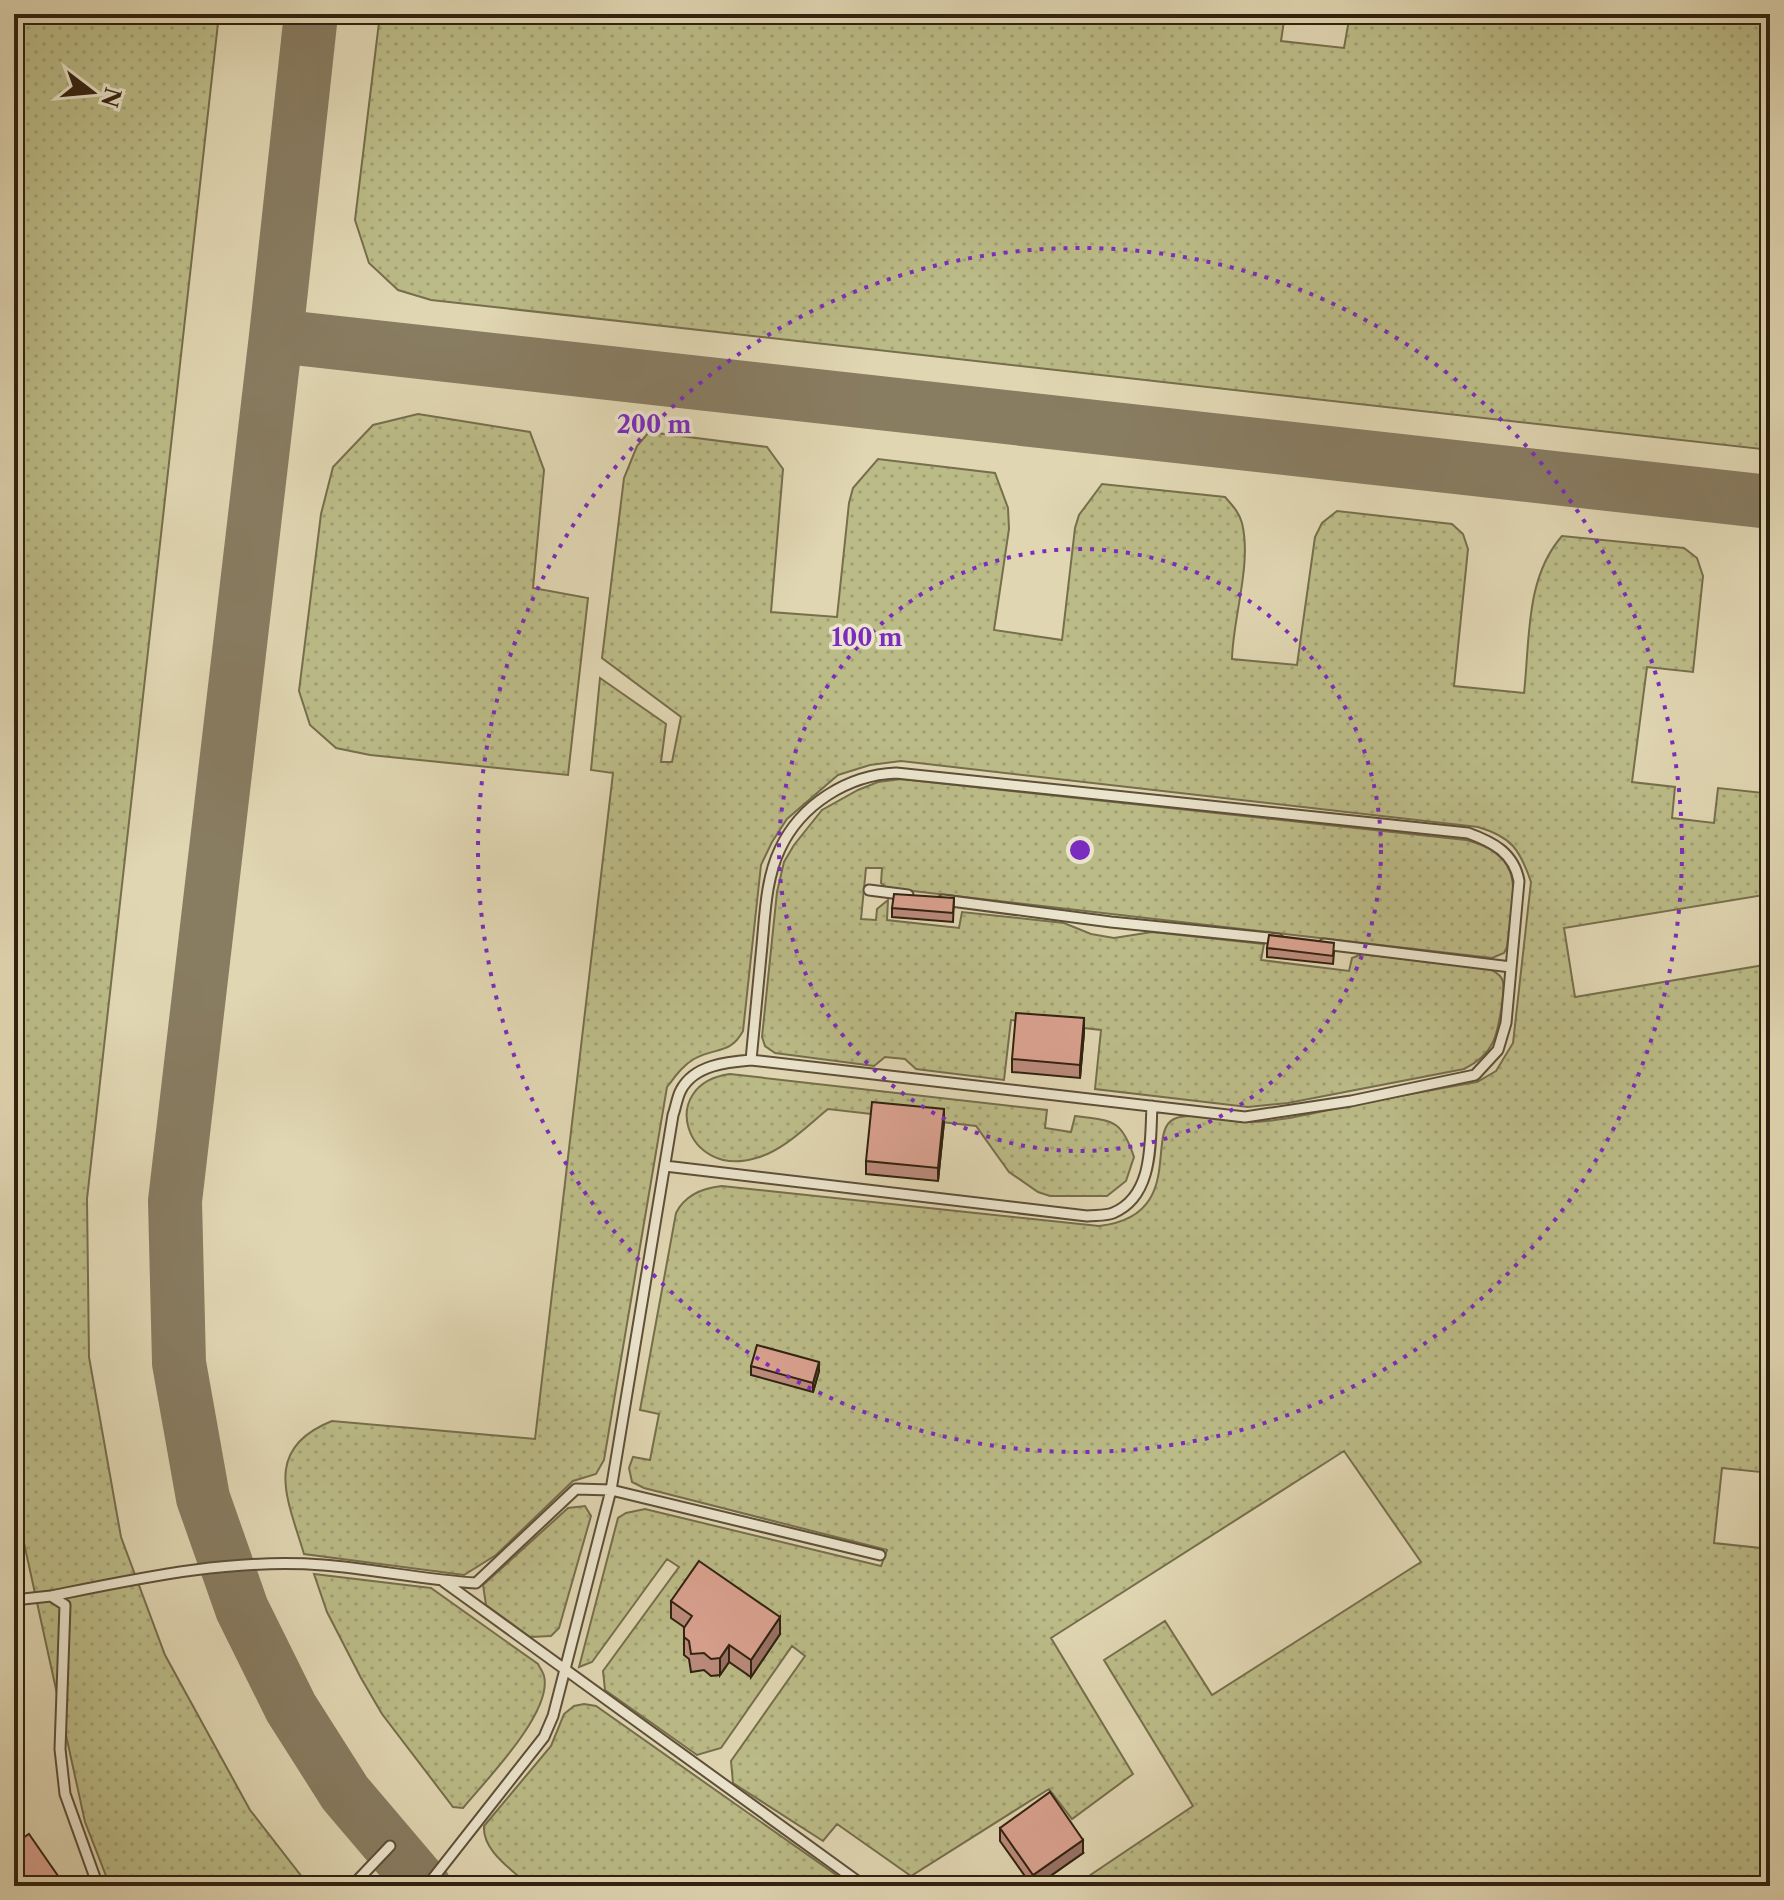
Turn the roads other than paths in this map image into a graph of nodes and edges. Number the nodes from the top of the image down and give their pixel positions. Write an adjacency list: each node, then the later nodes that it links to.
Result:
1 (869, 890): 2 (lane)
2 (915, 896)
3 (930, 898): 4 (lane)
4 (1289, 940)
5 (1319, 943): 6 (lane)
6 (1511, 967): 7 (lane); 8 (lane)
7 (751, 1060): 8 (lane); 9 (lane)
8 (1152, 1106): 9 (lane)
9 (665, 1166): 10 (lane)
10 (611, 1490): 11 (lane); 12 (lane); 15 (lane)
11 (880, 1555)
12 (443, 1581): 13 (lane); 15 (lane)
13 (51, 1596): 14 (lane); 17 (lane)
14 (14, 1600)
15 (564, 1669): 19 (lane); 20 (lane)
16 (390, 1846): 18 (lane)
17 (98, 1886)
18 (352, 1886)
19 (427, 1886)
20 (864, 1886)

